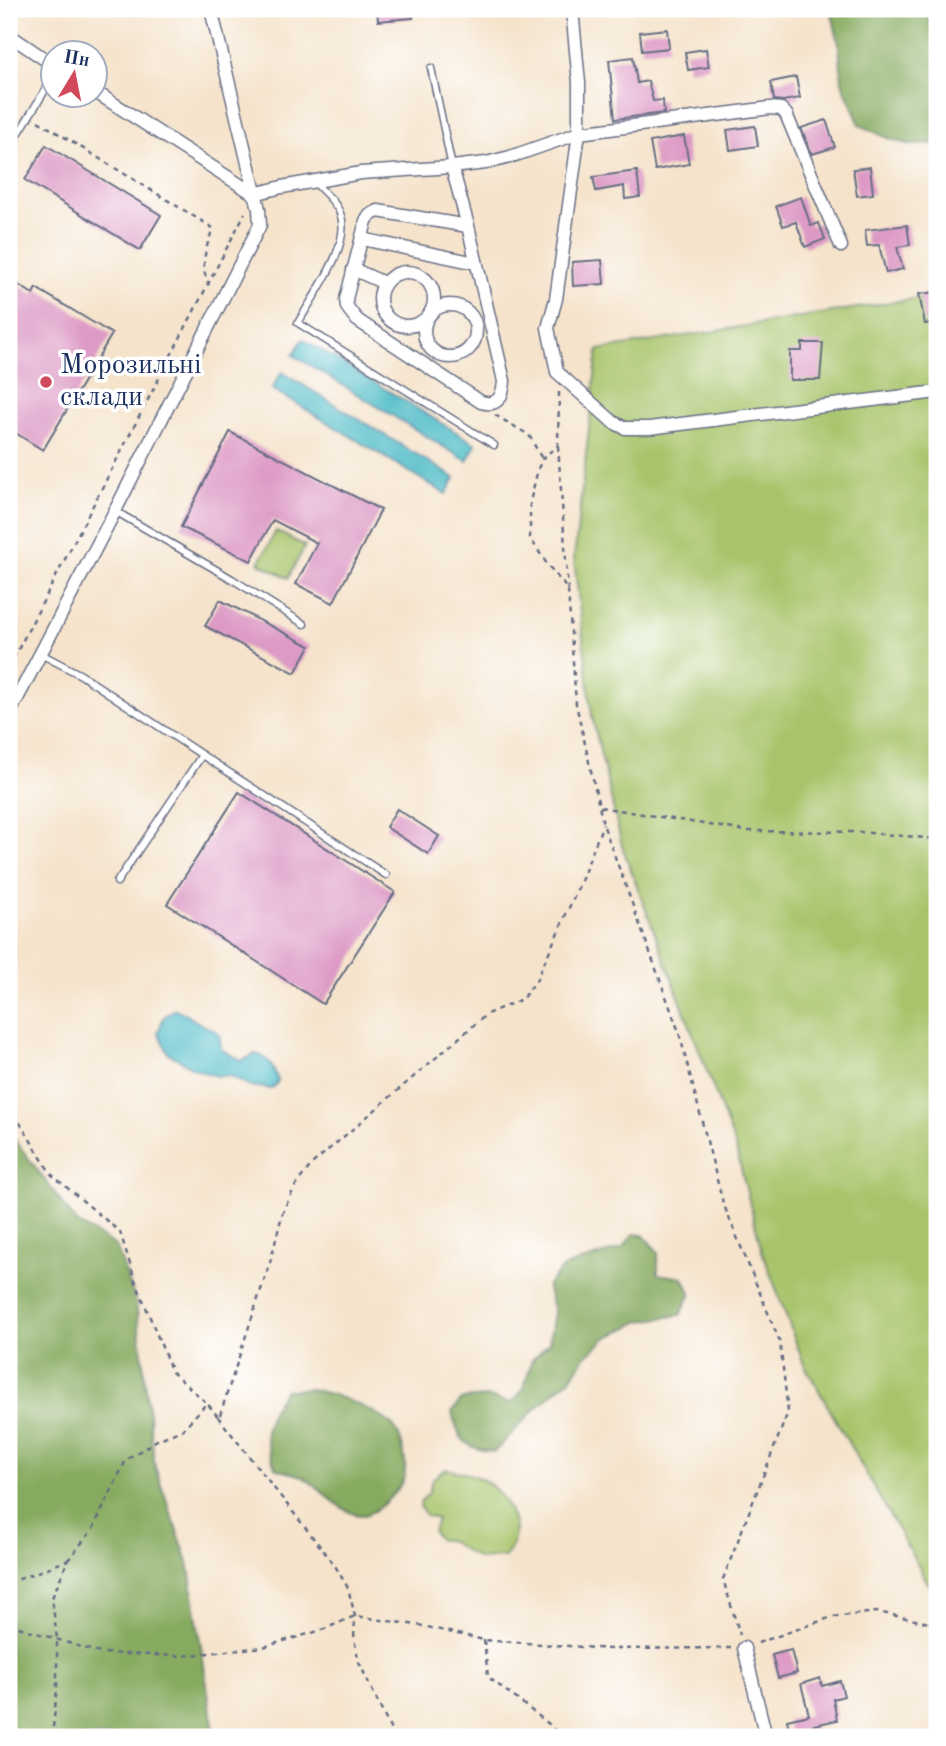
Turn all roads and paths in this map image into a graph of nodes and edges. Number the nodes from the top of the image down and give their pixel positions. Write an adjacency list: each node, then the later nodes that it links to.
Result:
1 (211, 9): 13 (street)
2 (572, 9): 9 (street)
3 (9, 35): 4 (street)
4 (38, 55)
5 (430, 68): 11 (lane)
6 (108, 100): 13 (street)
7 (38, 103): 8 (lane)
8 (30, 116): 10 (lane); 20 (path)
9 (579, 133): 11 (street); 16 (street); 22 (street)
10 (9, 149)
11 (452, 167): 12 (street); 14 (street)
12 (314, 181): 13 (street); 25 (lane)
13 (254, 194): 20 (path); 28 (street)
14 (468, 226): 15 (street); 17 (street)
15 (362, 239): 17 (street); 18 (street)
16 (841, 246)
17 (476, 263): 24 (street)
18 (353, 269): 19 (street); 24 (street)
19 (384, 283): 21 (street); 21 (street)
20 (209, 285): 32 (path)
21 (429, 315): 21 (street)
22 (556, 372): 23 (street); 26 (path)
23 (937, 392)
24 (487, 404): 27 (path)
25 (494, 445)
26 (558, 445): 27 (path); 29 (path)
27 (542, 459): 29 (path)
28 (115, 511): 30 (lane); 31 (street)
29 (568, 590): 35 (path)
30 (304, 624)
31 (41, 653): 33 (street); 34 (lane)
32 (9, 667)
33 (9, 714)
34 (202, 755): 38 (lane); 39 (lane)
35 (598, 807): 36 (path); 37 (path)
36 (603, 824): 42 (path); 52 (path)
37 (937, 839)
38 (386, 876)
39 (117, 882)
40 (9, 1105): 41 (path)
41 (207, 1403): 42 (path); 43 (path)
42 (219, 1418): 45 (path)
43 (68, 1560): 44 (path); 50 (path)
44 (9, 1583)
45 (355, 1616): 50 (path); 51 (path); 54 (path)
46 (937, 1616): 47 (path)
47 (929, 1623): 49 (path); 52 (path)
48 (9, 1624): 50 (path)
49 (937, 1636)
50 (57, 1639): 53 (path)
51 (484, 1640): 52 (path); 55 (path)
52 (744, 1648): 56 (street)
53 (52, 1737)
54 (394, 1737)
55 (561, 1737)
56 (766, 1737)

